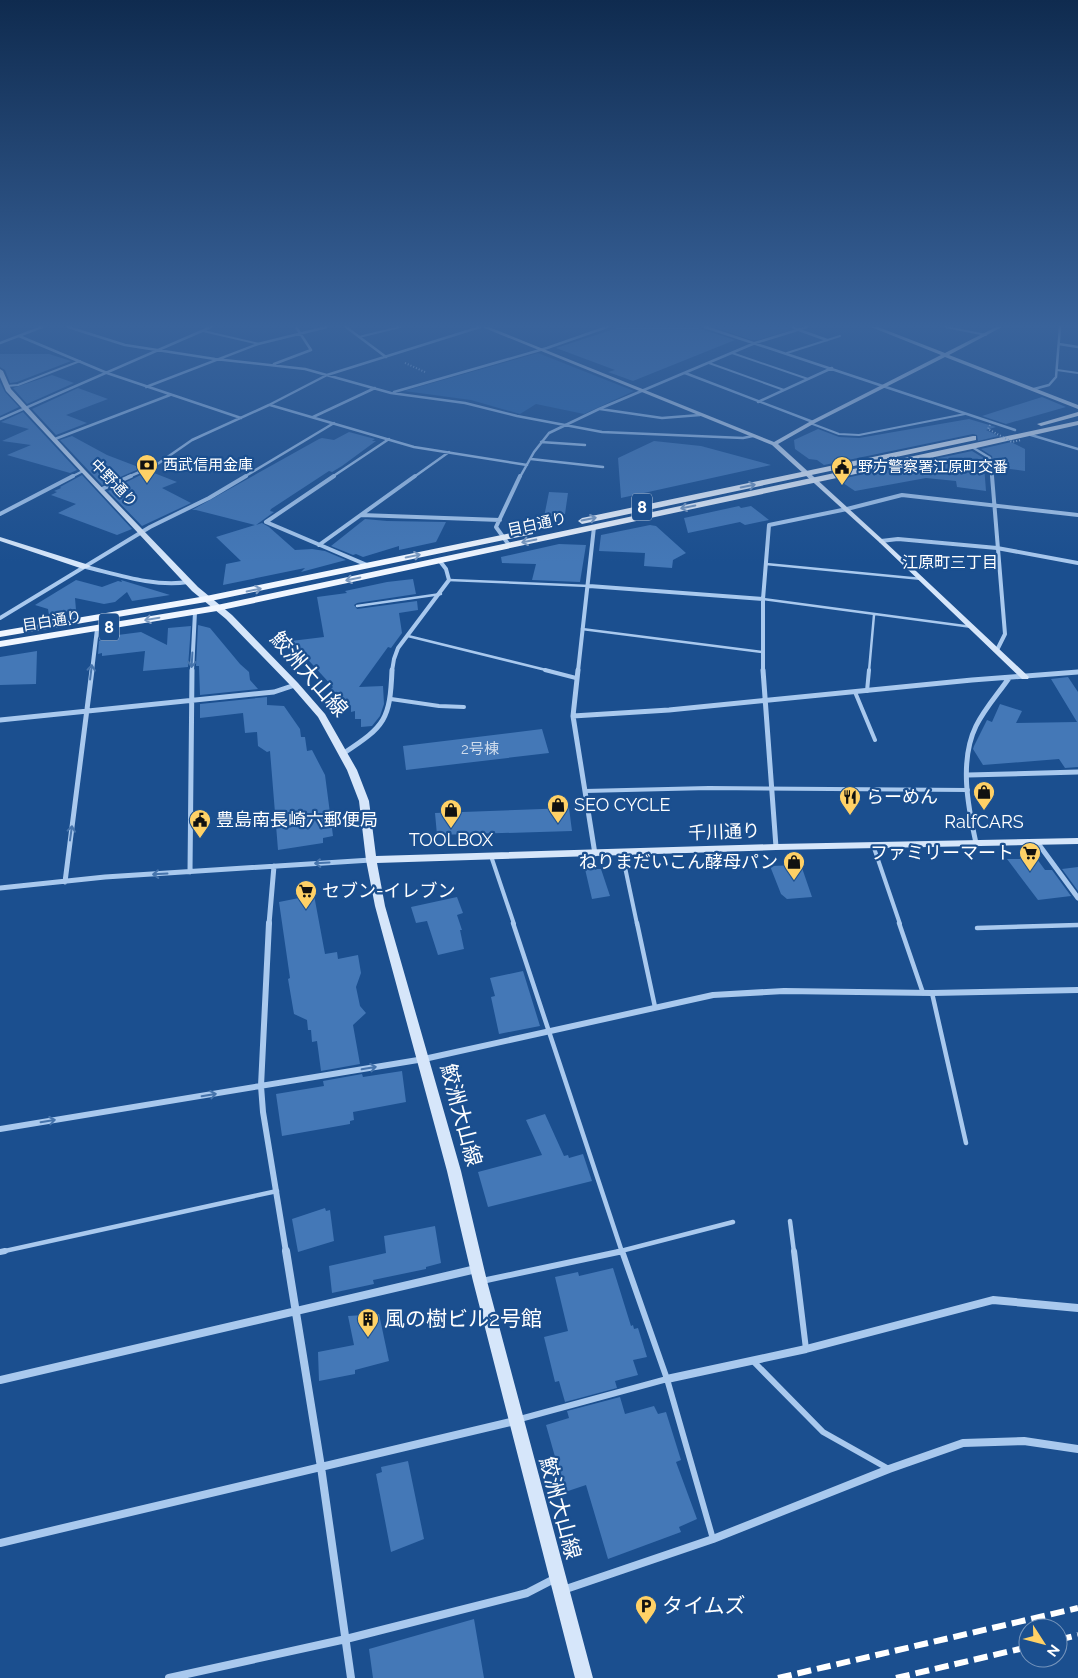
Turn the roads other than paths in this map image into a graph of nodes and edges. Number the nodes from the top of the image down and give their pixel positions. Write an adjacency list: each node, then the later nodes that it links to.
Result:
1 (24, 405): 14 (main road, 中野通り)
2 (32, 405): 14 (street)
3 (143, 405): 29 (street)
4 (202, 405): 20 (street)
5 (269, 405): 20 (street)
6 (270, 405): 19 (street)
7 (337, 405): 19 (street)
8 (475, 405): 25 (street)
9 (608, 405): 15 (street)
10 (676, 405): 18 (main road)
11 (767, 405): 23 (street)
12 (846, 405): 23 (main road)
13 (940, 405): 16 (street)
14 (26, 408): 21 (street); 29 (main road, 中野通り)
15 (599, 409): 18 (street); 25 (street)
16 (965, 414): 23 (lane); 26 (street)
17 (1078, 414): 26 (main road, 目白通り / 8)
18 (700, 415): 28 (main road)
19 (312, 417): 22 (street)
20 (242, 418): 43 (street)
21 (0, 419)
22 (334, 423): 30 (street); 51 (street)
23 (812, 423): 32 (main road)
24 (1078, 423): 27 (main road, 目白通り / 8)
25 (564, 425): 28 (street); 31 (street)
26 (1015, 430): 41 (main road, 目白通り / 8)
27 (1031, 434): 34 (main road, 目白通り / 8); 35 (street)
28 (752, 436): 32 (main road)
29 (55, 439): 40 (main road, 中野通り)
30 (389, 440): 36 (street); 55 (street)
31 (541, 442): 33 (street); 37 (street)
32 (774, 444): 41 (main road)
33 (585, 445)
34 (972, 448): 42 (main road, 目白通り / 8); 44 (street)
35 (1078, 449)
36 (449, 452): 38 (street); 47 (street)
37 (531, 459): 38 (street); 39 (street)
38 (527, 465): 49 (street)
39 (603, 467)
40 (83, 470): 43 (main road, 中野通り); 46 (street)
41 (808, 473): 42 (main road); 52 (main road, 目白通り / 8, one-way to 41)
42 (816, 481): 45 (main road); 50 (main road, 目白通り / 8, one-way to 50)
43 (102, 489): 51 (main road, 中野通り)
44 (993, 504): 45 (street); 48 (street); 57 (street)
45 (847, 509): 54 (main road); 60 (street)
46 (0, 514)
47 (361, 515): 49 (street); 55 (street)
48 (1078, 515)
49 (500, 520): 52 (street)
50 (594, 527): 56 (main road, 目白通り / 8, one-way to 56); 66 (street)
51 (143, 533): 62 (street); 65 (main road, 中野通り)
52 (502, 538): 56 (street); 61 (main road, 目白通り / 8, one-way to 52)
53 (0, 539): 62 (main road)
54 (881, 541): 57 (street); 63 (main road)
55 (319, 545): 61 (street)
56 (509, 546): 58 (main road, 目白通り / 8)
57 (998, 548): 59 (street); 81 (street)
58 (439, 560): 64 (street); 71 (main road, 目白通り / 8, one-way to 71)
59 (1078, 563)
60 (766, 564): 63 (lane); 69 (street)
61 (368, 566): 68 (main road, 目白通り / 8, one-way to 61)
62 (86, 567): 65 (street); 74 (street)
63 (922, 579): 75 (main road)
64 (449, 580): 66 (lane); 67 (street)
65 (188, 582): 68 (main road, 中野通り)
66 (589, 586): 69 (street); 77 (street)
67 (441, 594): 70 (lane); 79 (street)
68 (206, 599): 71 (main road, 中野通り); 78 (main road, 目白通り / 8)
69 (763, 599): 73 (lane); 82 (street)
70 (357, 606)
71 (217, 608): 72 (main road, 目白通り / 8); 87 (main road, 鮫洲大山線)
72 (195, 612): 76 (main road, 目白通り / 8, one-way to 76); 91 (street, one-way to 91)
73 (874, 615): 75 (lane); 88 (lane)
74 (0, 618)
75 (974, 628): 81 (main road)
76 (97, 629): 80 (main road, 目白通り / 8); 94 (street, one-way to 76)
77 (582, 629): 82 (lane); 85 (street)
78 (0, 634)
79 (408, 636): 85 (lane); 90 (street)
80 (0, 644)
81 (997, 650): 84 (main road)
82 (762, 652): 92 (street)
83 (1078, 672): 84 (street)
84 (1025, 677): 86 (street)
85 (576, 678): 95 (street)
86 (1009, 678): 88 (street); 100 (street)
87 (295, 685): 91 (street); 98 (main road, 鮫洲大山線)
88 (867, 691): 89 (street)
89 (855, 692): 92 (street); 97 (lane)
90 (391, 699): 93 (lane); 98 (street)
91 (190, 701): 94 (street); 114 (street)
92 (764, 701): 95 (street); 101 (street)
93 (464, 707)
94 (86, 711): 96 (street); 115 (street, one-way to 94)
95 (573, 716): 103 (street)
96 (0, 720)
97 (875, 740)
98 (344, 753): 112 (main road, 鮫洲大山線)
99 (1078, 772): 100 (street)
100 (968, 775): 102 (street)
101 (771, 788): 102 (lane); 103 (lane); 108 (street)
102 (968, 790): 106 (street)
103 (585, 791): 110 (street)
104 (1078, 841): 105 (main road, 千川通り)
105 (1037, 842): 106 (main road, 千川通り); 117 (street)
106 (976, 843): 107 (main road, 千川通り)
107 (873, 845): 108 (main road, 千川通り); 121 (lane)
108 (776, 847): 109 (main road, 千川通り)
109 (622, 853): 110 (main road, 千川通り); 123 (lane)
110 (595, 854): 111 (main road, 千川通り)
111 (491, 856): 112 (main road, 千川通り); 124 (lane)
112 (371, 860): 113 (street, one-way to 113); 125 (main road, 鮫洲大山線)
113 (274, 866): 114 (street); 126 (street)
114 (190, 872): 115 (street, one-way to 115)
115 (65, 882): 116 (street)
116 (0, 888)
117 (1078, 898)
118 (1078, 925): 119 (lane)
119 (977, 928)
120 (1078, 990): 122 (street)
121 (923, 993): 122 (street); 123 (street)
122 (932, 993): 128 (lane)
123 (655, 1007): 124 (street)
124 (548, 1032): 125 (street); 132 (lane)
125 (424, 1059): 126 (street, one-way to 125); 134 (main road, 鮫洲大山線)
126 (261, 1086): 127 (street, one-way to 126); 129 (street)
127 (0, 1129)
128 (966, 1143)
129 (277, 1191): 133 (lane); 136 (street)
130 (790, 1221): 137 (lane)
131 (733, 1222): 132 (lane)
132 (622, 1251): 134 (lane); 139 (lane)
133 (0, 1252)
134 (478, 1275): 136 (street); 141 (main road, 鮫洲大山線)
135 (1078, 1308): 137 (street)
136 (296, 1312): 140 (street); 143 (street)
137 (806, 1349): 138 (street)
138 (752, 1361): 139 (street); 144 (lane)
139 (667, 1379): 141 (lane); 145 (lane)
140 (0, 1380)
141 (516, 1421): 143 (street); 147 (main road, 鮫洲大山線)
142 (1078, 1449): 144 (street)
143 (320, 1467): 146 (street); 148 (street)
144 (889, 1469): 145 (street)
145 (713, 1539): 147 (street)
146 (0, 1543)
147 (558, 1584): 148 (street); 151 (main road, 鮫洲大山線)
148 (346, 1639): 149 (street); 150 (street)
149 (169, 1678)
150 (351, 1678)
151 (584, 1678)

